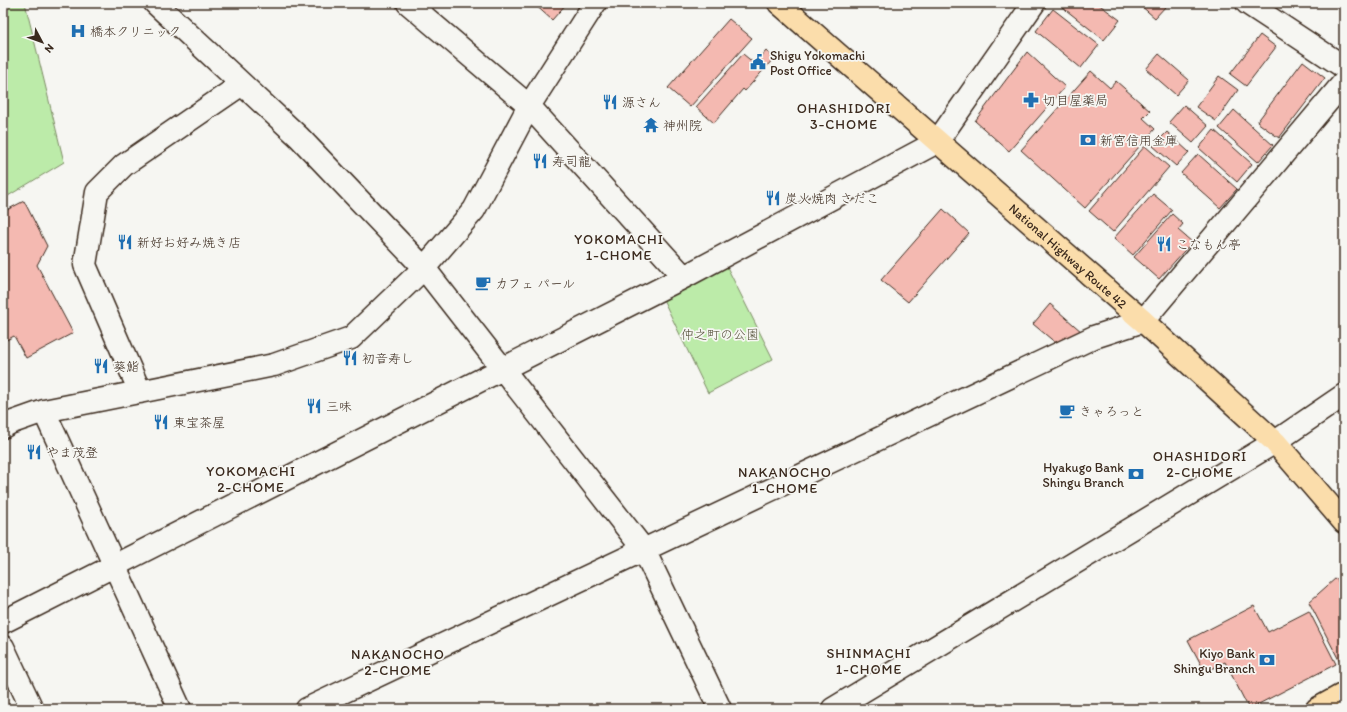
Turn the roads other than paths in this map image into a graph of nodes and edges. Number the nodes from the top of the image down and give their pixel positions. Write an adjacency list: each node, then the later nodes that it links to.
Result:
1 (155, 3): 9 (street)
2 (408, 3): 10 (street)
3 (595, 3): 10 (street)
4 (779, 3): 11 (main road, National Highway Route 42)
5 (1034, 3): 11 (street)
6 (1247, 3): 7 (street)
7 (1344, 67)
8 (1344, 82): 14 (street)
9 (242, 84): 12 (street); 16 (street)
10 (530, 106): 12 (street); 13 (street)
11 (937, 142): 13 (street); 14 (main road, National Highway Route 42)
12 (424, 268): 15 (street); 16 (street)
13 (684, 277): 15 (street)
14 (1143, 321): 20 (main road, National Highway Route 42); 22 (street)
15 (502, 368): 22 (street); 23 (street)
16 (140, 392): 18 (street)
17 (1344, 395): 20 (street)
18 (44, 411): 19 (street); 23 (street)
19 (3, 427)
20 (1275, 442): 21 (main road, National Highway Route 42); 31 (street)
21 (1344, 522)
22 (644, 550): 29 (street); 30 (street)
23 (115, 565): 24 (street); 28 (street)
24 (3, 622)
25 (3, 647): 27 (street)
26 (1344, 694): 32 (main road)
27 (32, 709)
28 (180, 709)
29 (307, 709)
30 (720, 709)
31 (833, 709)
32 (1317, 709)

